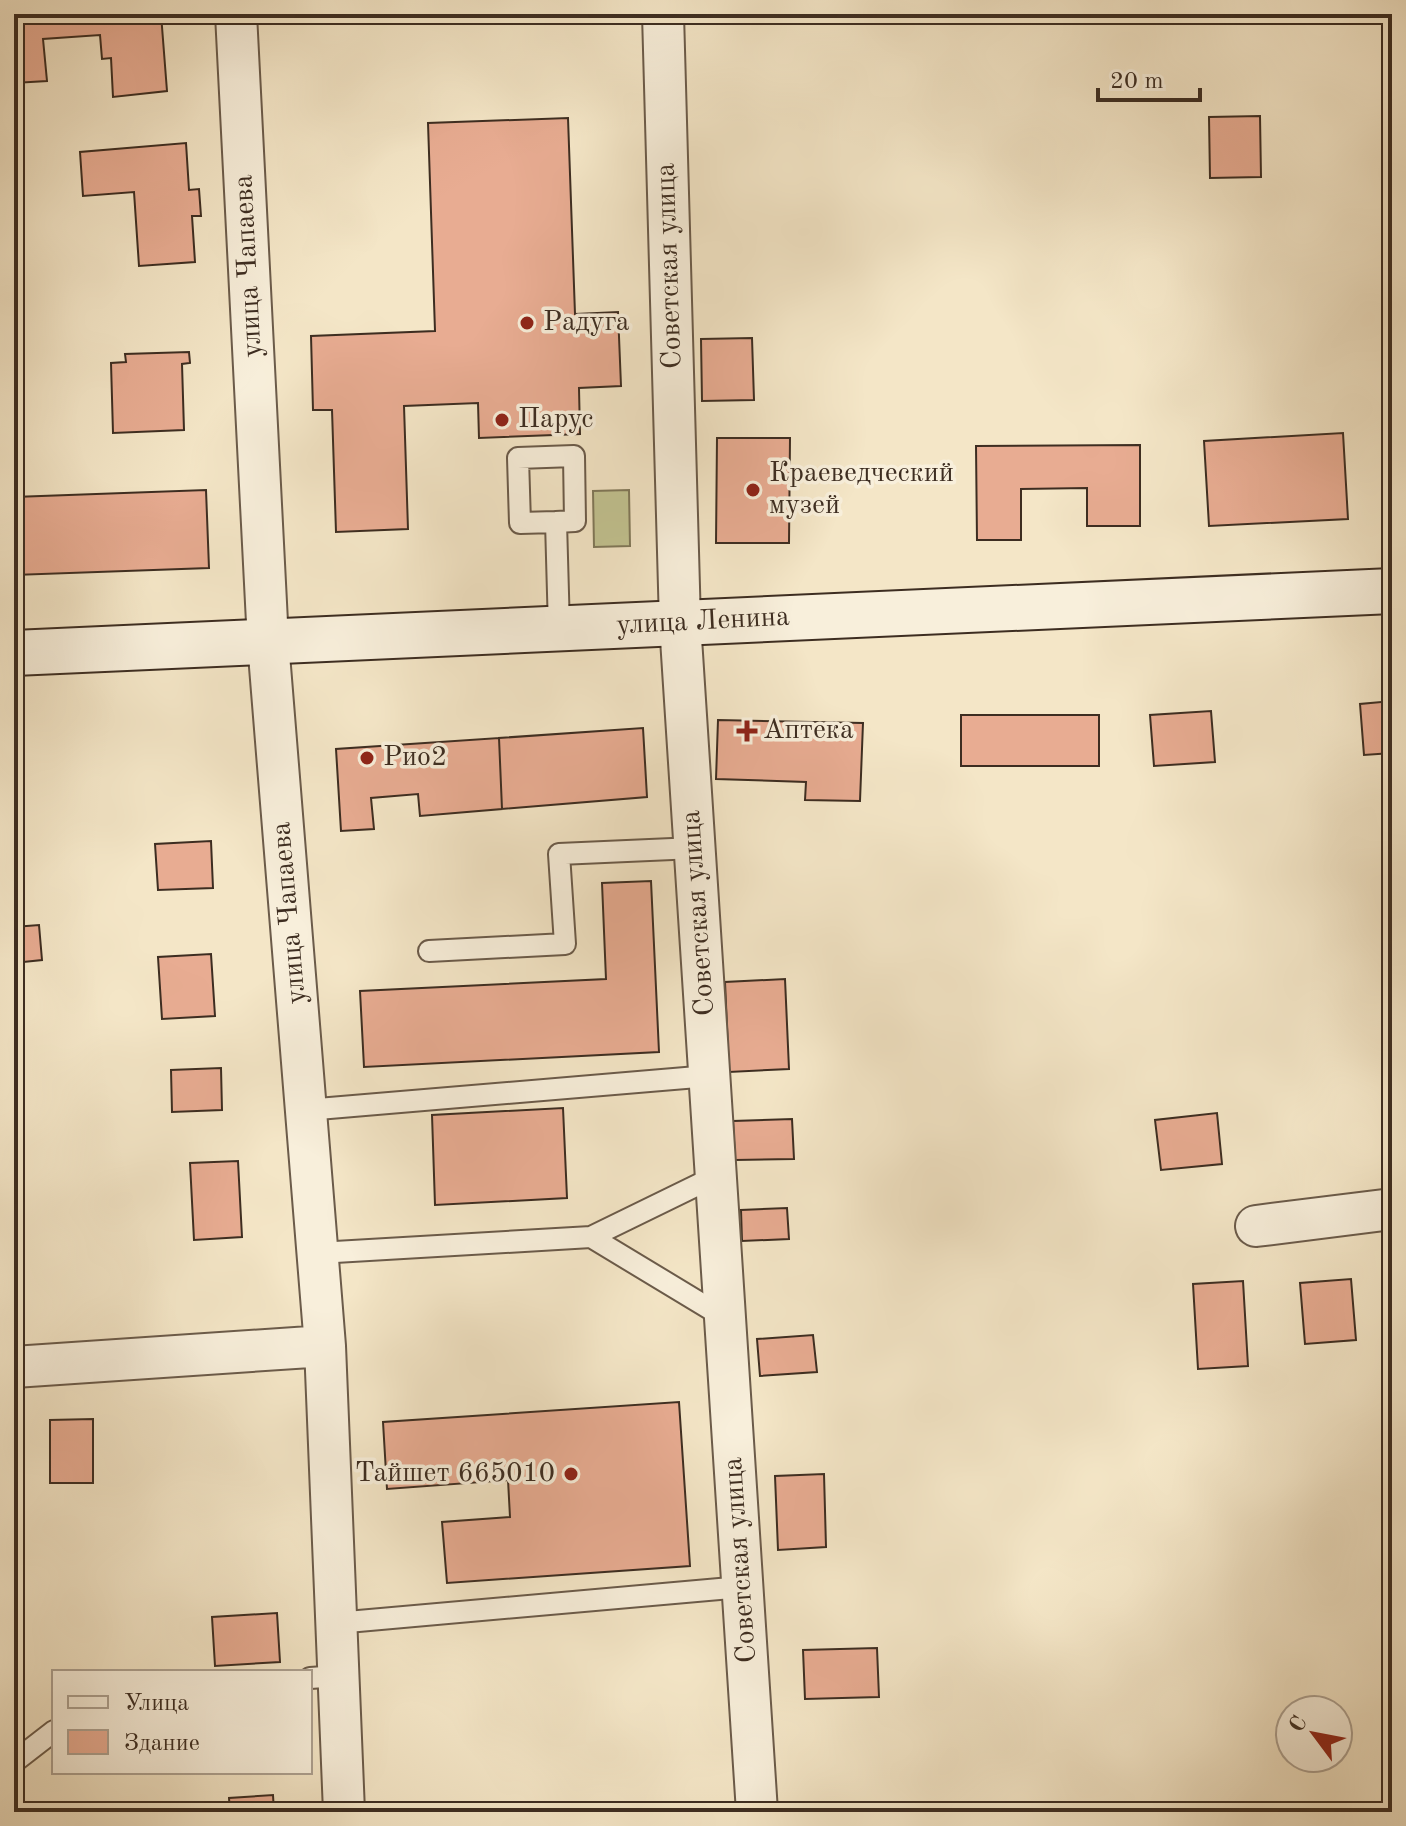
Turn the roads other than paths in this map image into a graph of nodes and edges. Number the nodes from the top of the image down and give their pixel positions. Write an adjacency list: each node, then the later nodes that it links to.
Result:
1 (236, 14): 7 (street, улица Чапаева)
2 (663, 14): 5 (street, Советская улица)
3 (556, 522): 6 (lane)
4 (1392, 591): 5 (main road, улица Ленина)
5 (680, 623): 6 (main road, улица Ленина); 9 (street, Советская улица)
6 (559, 629): 7 (main road, улица Ленина)
7 (268, 642): 8 (main road, улица Ленина); 12 (street, улица Чапаева)
8 (14, 653)
9 (695, 848): 10 (lane); 11 (street, Советская улица)
10 (429, 951)
11 (709, 1076): 12 (lane); 13 (street, Советская улица)
12 (306, 1110): 17 (street, улица Чапаева)
13 (716, 1176): 16 (lane); 18 (street, Советская улица)
14 (1392, 1209): 15 (street)
15 (1256, 1226)
16 (591, 1237): 17 (lane); 18 (lane)
17 (318, 1253): 19 (street, улица Чапаева)
18 (725, 1318): 21 (street, Советская улица)
19 (325, 1346): 20 (street); 22 (street, улица Чапаева)
20 (14, 1367)
21 (742, 1587): 22 (lane); 27 (street, Советская улица)
22 (336, 1623): 23 (street, улица Чапаева)
23 (324, 1677): 26 (street, улица Чапаева)
24 (52, 1733): 25 (lane)
25 (14, 1762)
26 (344, 1812)
27 (757, 1812)

